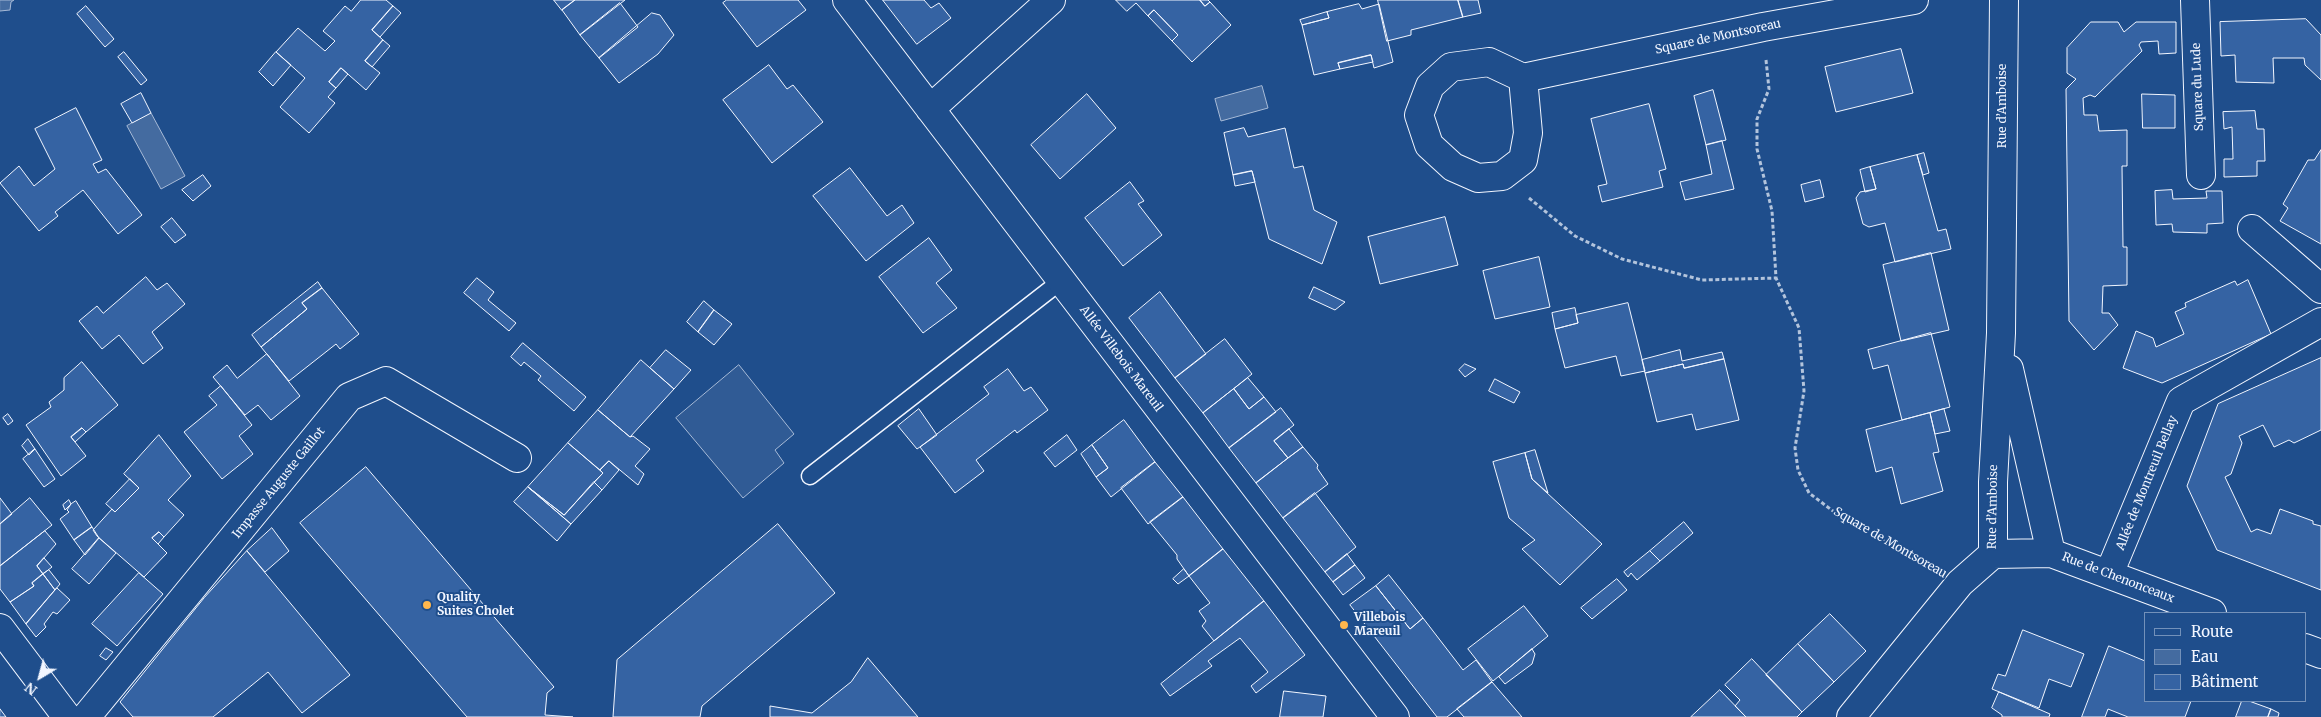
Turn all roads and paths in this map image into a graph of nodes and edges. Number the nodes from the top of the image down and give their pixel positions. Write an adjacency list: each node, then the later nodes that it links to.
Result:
1 (847, 0): 8 (street, Allée Villebois Mareuil)
2 (1050, 0): 8 (street)
3 (1914, 0): 6 (street, Square de Montsoreau)
4 (2004, 0): 16 (street, Rue d’Amboise)
5 (2195, 0): 9 (street, Square du Lude)
6 (1763, 27): 7 (street, Square de Montsoreau); 12 (path)
7 (1524, 78): 10 (street); 10 (street)
8 (930, 109): 13 (street, Allée Villebois Mareuil)
9 (2201, 175)
10 (1502, 176): 12 (path)
11 (2252, 229): 14 (street)
12 (1776, 278): 22 (path, Square de Montsoreau)
13 (1061, 281): 18 (lane); 29 (street, Allée Villebois Mareuil)
14 (2321, 290)
15 (2321, 322): 21 (street, Allée de Montreuil Bellay)
16 (2001, 333): 19 (street, Rue d’Amboise); 20 (street, Rue d’Amboise)
17 (517, 458): 28 (street, Impasse Auguste Gaillot)
18 (810, 476)
19 (2051, 553): 20 (street, Rue de Chenonceaux); 21 (street, Rue de Chenonceaux)
20 (1993, 554): 22 (street, Rue d’Amboise)
21 (2109, 574): 23 (street, Rue de Chenonceaux)
22 (1960, 583): 30 (street, Rue d’Amboise)
23 (2209, 612)
24 (0, 628): 27 (street)
25 (2306, 648): 26 (street)
26 (2321, 654)
27 (68, 717)
28 (86, 717)
29 (1395, 717)
30 (1851, 717)

